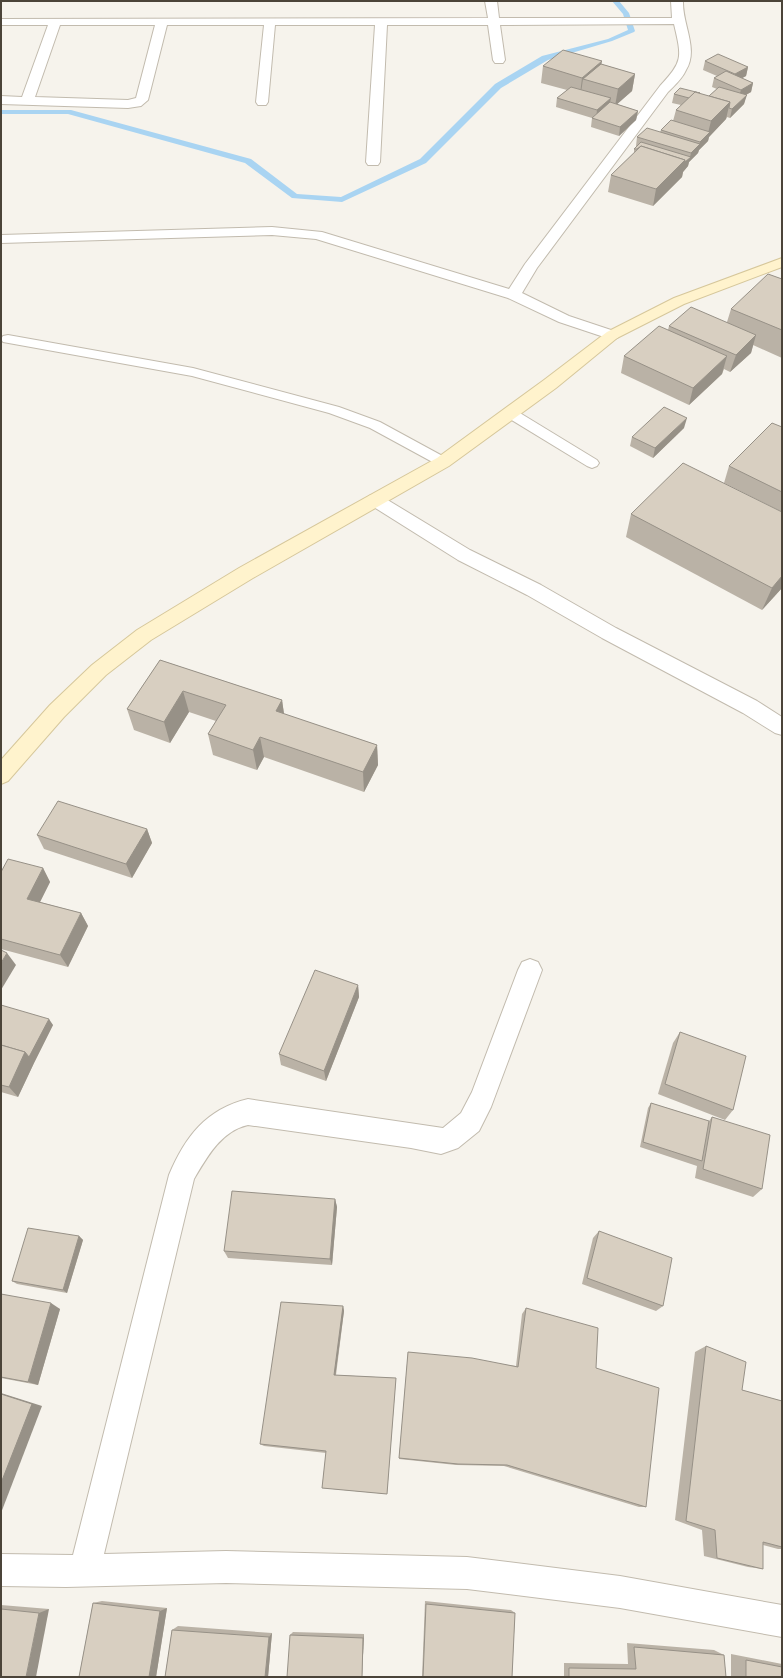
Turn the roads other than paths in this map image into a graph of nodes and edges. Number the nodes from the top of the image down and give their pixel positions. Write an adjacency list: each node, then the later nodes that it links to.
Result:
1 (491, 1): 3 (street)
2 (677, 1): 4 (street)
3 (493, 21): 4 (street); 9 (street); 10 (street)
4 (678, 21): 17 (street)
5 (1, 22): 6 (street)
6 (55, 22): 7 (street); 12 (street)
7 (162, 22): 8 (street); 12 (street)
8 (270, 22): 9 (street); 13 (street)
9 (381, 22): 14 (street)
10 (499, 60)
11 (1, 100): 12 (street)
12 (27, 101)
13 (262, 102)
14 (373, 162)
15 (1, 238): 17 (street)
16 (782, 262): 18 (street)
17 (513, 295): 18 (street)
18 (612, 335): 20 (street)
19 (8, 339): 21 (lane)
20 (510, 413): 21 (street); 22 (lane)
21 (443, 462): 23 (street)
22 (592, 463)
23 (375, 500): 24 (street); 25 (street)
24 (782, 727)
25 (1, 775)
26 (530, 970): 28 (street)
27 (1, 1570): 28 (street)
28 (85, 1570): 29 (street)
29 (782, 1621)

